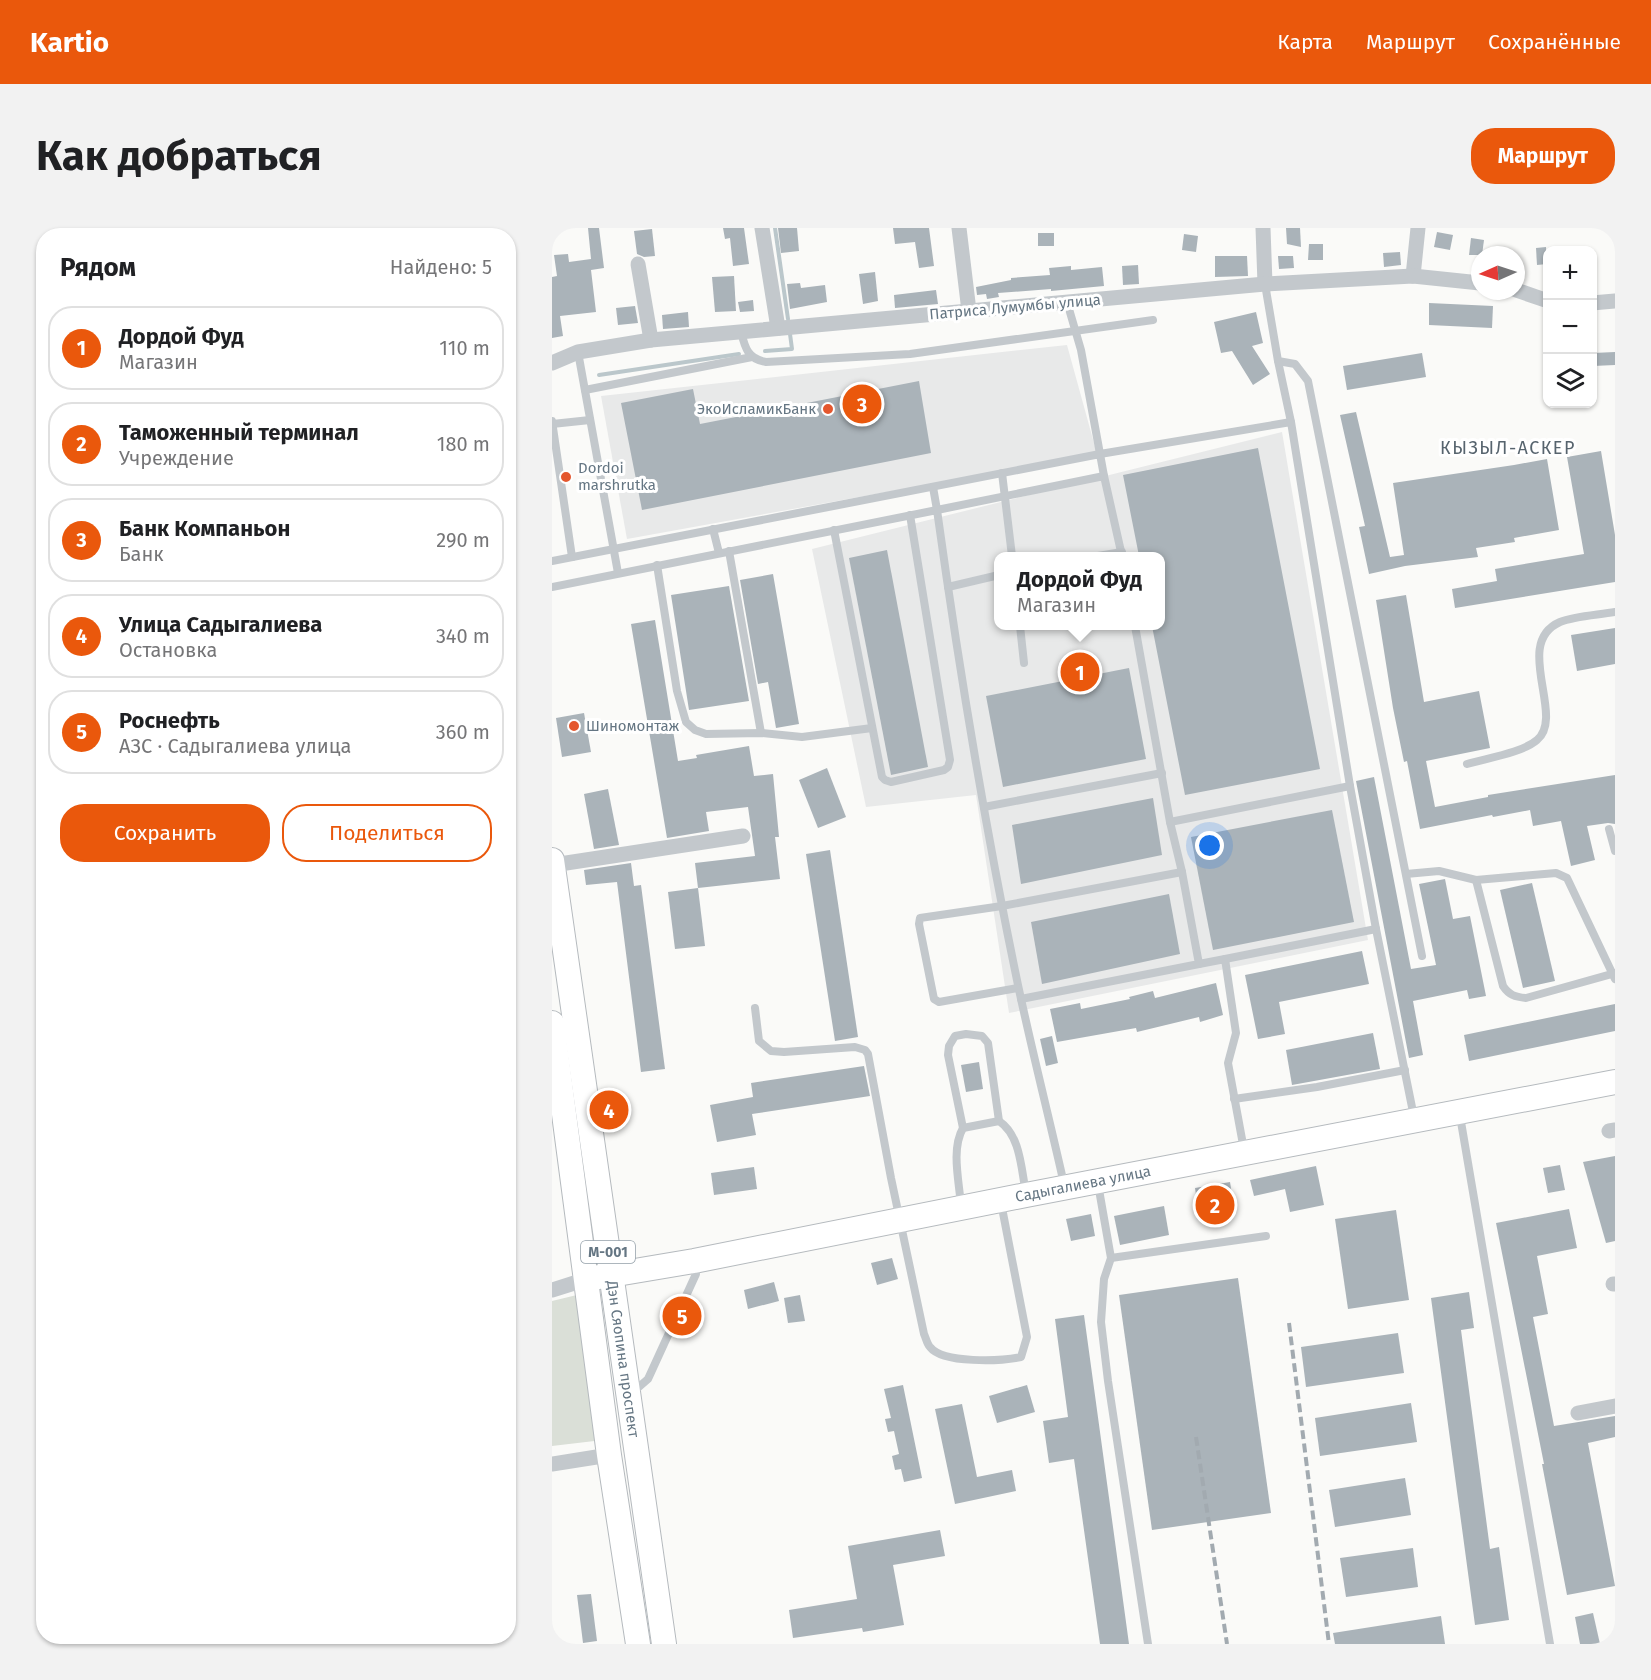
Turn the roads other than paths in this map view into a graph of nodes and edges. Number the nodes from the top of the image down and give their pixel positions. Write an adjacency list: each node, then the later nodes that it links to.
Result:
1 (762, 228): 16 (street)
2 (959, 228): 14 (street)
3 (1263, 228): 8 (street)
4 (1418, 228): 6 (street)
5 (638, 264): 19 (street)
6 (1413, 276): 7 (street, Патриса Лумумбы улица); 8 (street, Патриса Лумумбы улица)
7 (1471, 282)
8 (1265, 284): 12 (street, Патриса Лумумбы улица); 22 (lane)
9 (1525, 293): 10 (street)
10 (1545, 300)
11 (1615, 301): 13 (street)
12 (1067, 302): 14 (street, Патриса Лумумбы улица); 17 (lane)
13 (1597, 303)
14 (969, 311): 16 (street, Патриса Лумумбы улица)
15 (1153, 320): 17 (lane)
16 (778, 328): 18 (street, Патриса Лумумбы улица)
17 (1076, 331): 21 (lane); 28 (lane)
18 (741, 332): 19 (street, Патриса Лумумбы улица); 21 (lane)
19 (651, 340): 20 (street, Патриса Лумумбы улица)
20 (578, 352): 23 (street, Патриса Лумумбы улица); 24 (lane)
21 (752, 357): 24 (lane)
22 (1278, 361): 26 (lane); 66 (lane)
23 (552, 363)
24 (585, 390): 25 (lane)
25 (590, 420): 27 (lane); 37 (lane)
26 (1291, 422): 28 (lane); 57 (lane)
27 (552, 423): 42 (lane)
28 (1100, 454): 29 (lane); 30 (lane)
29 (1002, 473): 31 (lane); 32 (lane)
30 (1104, 476): 32 (lane); 40 (lane)
31 (933, 487): 33 (lane); 35 (lane)
32 (1006, 497): 33 (lane); 39 (lane)
33 (937, 510): 34 (lane); 48 (lane)
34 (910, 515): 36 (lane); 53 (lane)
35 (713, 529): 37 (lane); 41 (lane)
36 (834, 530): 38 (lane); 53 (lane)
37 (613, 549): 42 (lane); 45 (lane)
38 (729, 551): 41 (lane); 54 (lane)
39 (1012, 552)
40 (1122, 552)
41 (718, 553): 44 (lane)
42 (572, 557): 43 (lane)
43 (552, 561)
44 (657, 565): 45 (lane); 54 (lane)
45 (618, 573): 47 (lane)
46 (994, 576): 48 (lane)
47 (552, 587)
48 (948, 587): 58 (lane)
49 (1615, 612): 55 (lane)
50 (1020, 630): 52 (lane)
51 (1136, 630): 56 (lane)
52 (1024, 663)
53 (873, 728): 54 (lane)
54 (761, 733)
55 (1467, 764)
56 (1162, 773): 58 (lane); 59 (lane)
57 (1350, 786): 59 (lane); 69 (lane)
58 (984, 807): 68 (lane)
59 (1170, 822): 65 (lane)
60 (1609, 829): 62 (lane)
61 (743, 836): 64 (street)
62 (1615, 851)
63 (552, 860): 64 (main road, Дэн Сяопина проспект / M-001)
64 (553, 865): 95 (main road, Дэн Сяопина проспект / M-001)
65 (1182, 872): 68 (lane); 72 (lane)
66 (1406, 874): 67 (lane); 70 (lane)
67 (1476, 880): 73 (lane); 73 (lane)
68 (1002, 906): 74 (lane); 74 (lane)
69 (1376, 929): 71 (lane); 78 (lane)
70 (1422, 956)
71 (1225, 959): 72 (lane); 80 (lane)
72 (1199, 964): 75 (lane)
73 (1615, 975)
74 (1018, 988): 75 (lane)
75 (1021, 999): 87 (lane)
76 (755, 1008): 91 (lane)
77 (552, 1023): 96 (main road, Дэн Сяопина проспект / M-001)
78 (1405, 1070): 80 (lane); 83 (lane)
79 (1615, 1082): 81 (main road, Садыгалиева улица)
80 (1234, 1099): 85 (lane)
81 (1460, 1112): 83 (main road, Садыгалиева улица); 106 (lane)
82 (999, 1121): 84 (lane); 84 (lane); 88 (lane)
83 (1415, 1121): 85 (main road, Садыгалиева улица)
84 (963, 1128): 90 (lane)
85 (1245, 1155): 86 (main road, Садыгалиева улица)
86 (1097, 1181): 87 (main road, Садыгалиева улица); 93 (lane)
87 (1065, 1188): 88 (main road, Садыгалиева улица)
88 (1026, 1195): 89 (main road, Садыгалиева улица)
89 (998, 1201): 90 (main road, Садыгалиева улица); 91 (lane)
90 (961, 1208): 91 (main road, Садыгалиева улица)
91 (900, 1221): 94 (main road, Садыгалиева улица)
92 (1266, 1236): 93 (lane)
93 (1112, 1258): 105 (lane)
94 (694, 1262): 95 (main road, Садыгалиева улица); 98 (lane)
95 (611, 1275): 96 (main road, Садыгалиева улица); 98 (main road, Дэн Сяопина проспект / M-001)
96 (587, 1279): 97 (street, Садыгалиева улица); 101 (main road, Дэн Сяопина проспект / M-001)
97 (552, 1290)
98 (627, 1397): 104 (main road, Дэн Сяопина проспект / M-001)
99 (1615, 1406): 100 (street)
100 (1578, 1413)
101 (609, 1455): 102 (street); 103 (main road, Дэн Сяопина проспект / M-001)
102 (552, 1464)
103 (638, 1644)
104 (664, 1644)
105 (1148, 1644)
106 (1550, 1644)

